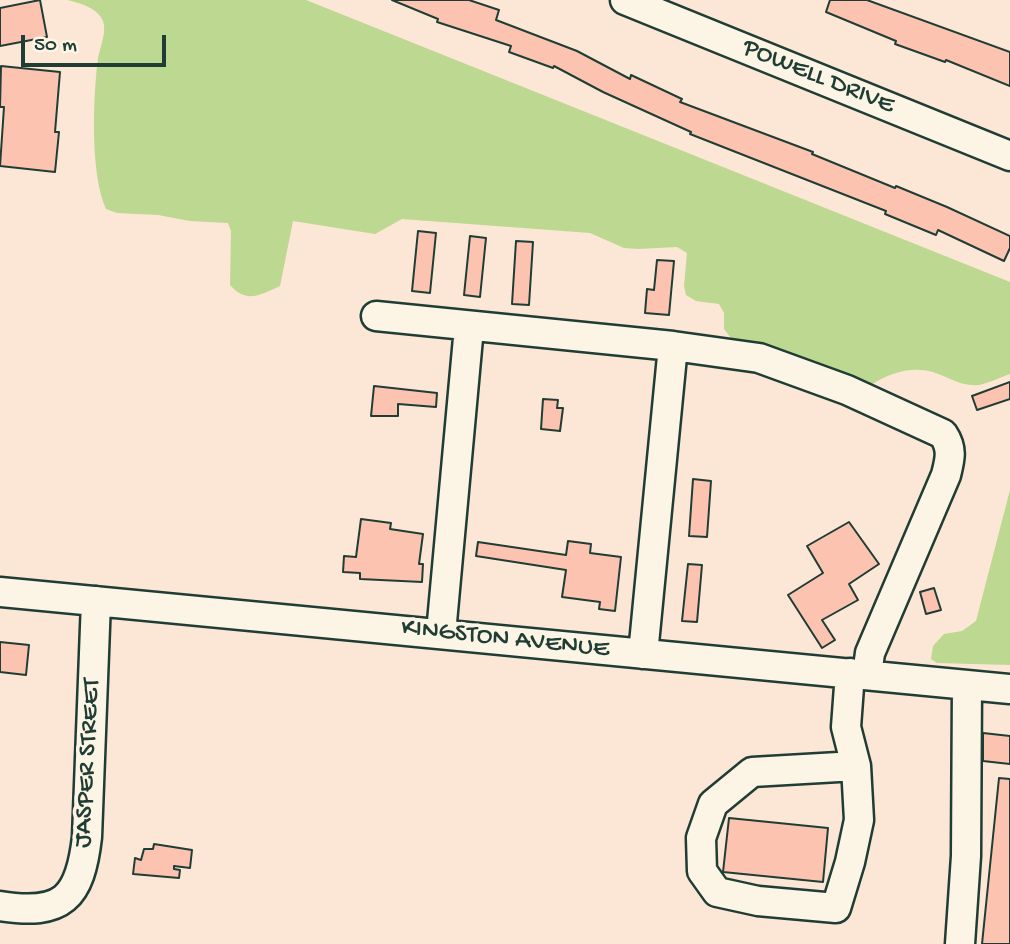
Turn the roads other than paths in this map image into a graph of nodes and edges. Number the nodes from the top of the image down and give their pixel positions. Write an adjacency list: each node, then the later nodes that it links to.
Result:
1 (625, 0): 2 (street, POWELL DRIVE)
2 (1010, 156)
3 (376, 316): 4 (street)
4 (469, 327): 5 (street); 8 (street)
5 (673, 346): 9 (street); 10 (street)
6 (0, 593): 7 (street, KINGSTON AVENUE)
7 (96, 601): 8 (street, KINGSTON AVENUE); 14 (street, JASPER STREET)
8 (441, 633): 9 (street, KINGSTON AVENUE)
9 (643, 654): 10 (street, KINGSTON AVENUE)
10 (859, 674): 11 (street, KINGSTON AVENUE); 13 (street)
11 (967, 685): 12 (street, KINGSTON AVENUE); 15 (street)
12 (1010, 689)
13 (856, 766): 13 (street)
14 (0, 906)
15 (960, 944)

